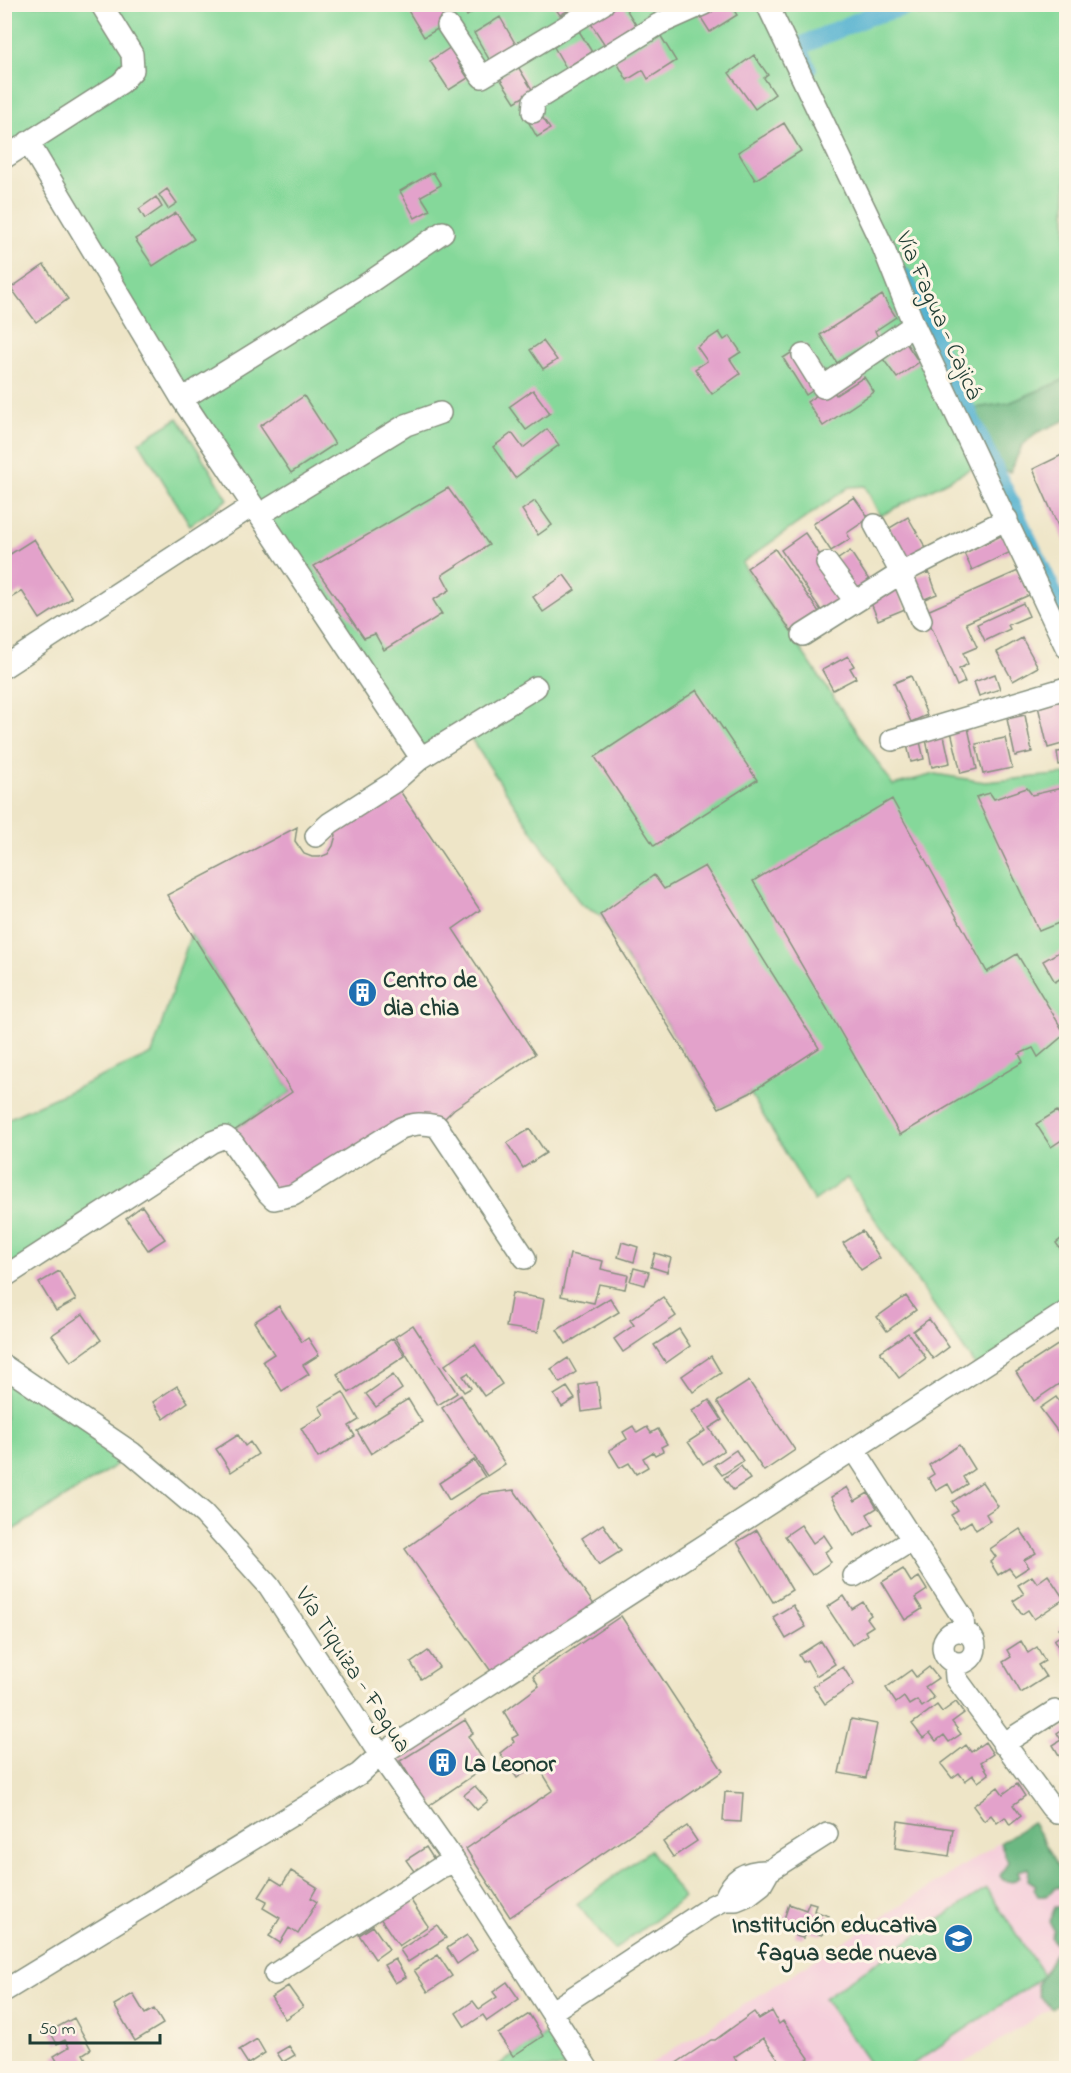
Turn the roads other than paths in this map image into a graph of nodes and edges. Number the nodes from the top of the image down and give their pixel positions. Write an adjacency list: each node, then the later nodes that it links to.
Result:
1 (101, 4): 7 (street)
2 (603, 4): 5 (street)
3 (704, 4): 6 (street)
4 (767, 4): 10 (street, Vía Fagua - Cajicá)
5 (448, 26)
6 (532, 112)
7 (28, 142): 8 (street); 12 (street)
8 (4, 158)
9 (443, 232): 12 (street)
10 (914, 325): 11 (street); 15 (street, Vía Fagua - Cajicá)
11 (803, 355)
12 (182, 399): 14 (street)
13 (440, 412): 14 (street)
14 (256, 510): 23 (street); 27 (street)
15 (1007, 519): 18 (street); 22 (street, Vía Fagua - Cajicá)
16 (875, 525): 18 (street)
17 (827, 563): 19 (street)
18 (901, 573): 19 (street); 20 (street)
19 (855, 601): 21 (street)
20 (921, 620)
21 (803, 635)
22 (1066, 647)
23 (4, 667)
24 (536, 687): 27 (street)
25 (1066, 688): 26 (street)
26 (892, 740)
27 (421, 758): 28 (street)
28 (316, 836)
29 (525, 1258): 30 (street)
30 (4, 1276)
31 (1066, 1312): 33 (street)
32 (4, 1366): 38 (street, Vía Tiquiza - Fagua)
33 (854, 1449): 34 (street); 38 (street)
34 (912, 1540): 35 (street); 37 (street)
35 (854, 1576)
36 (1055, 1711): 37 (street)
37 (1004, 1744): 39 (street)
38 (380, 1755): 41 (street, Vía Tiquiza - Fagua); 43 (street)
39 (1066, 1811)
40 (827, 1834): 44 (street)
41 (455, 1862): 42 (street); 44 (street, Vía Tiquiza - Fagua)
42 (275, 1974)
43 (4, 1991)
44 (551, 2012): 45 (street, Vía Tiquiza - Fagua)
45 (587, 2068)

